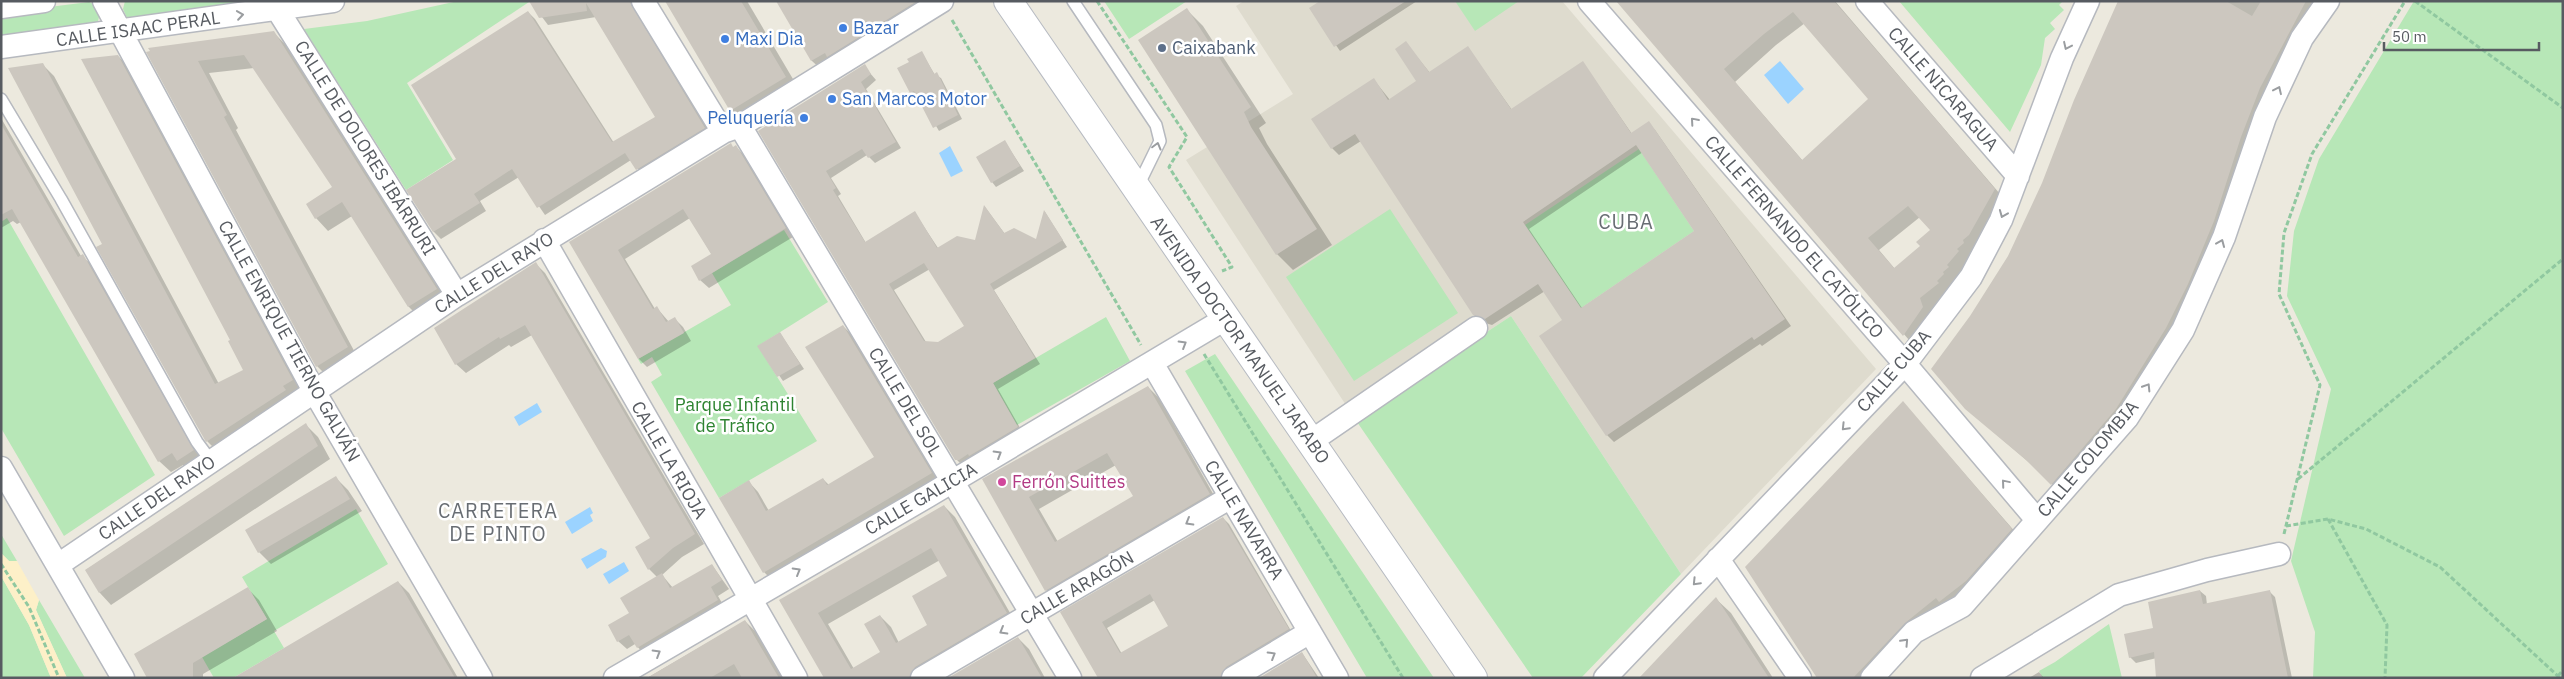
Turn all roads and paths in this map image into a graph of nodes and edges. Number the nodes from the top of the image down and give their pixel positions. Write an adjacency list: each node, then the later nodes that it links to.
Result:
1 (44, 1): 15 (street)
2 (104, 1): 16 (street, CALLE ENRIQUE TIERNO GALVÁN)
3 (333, 1): 14 (street, CALLE ISAAC PERAL)
4 (643, 1): 20 (street, CALLE DEL SOL)
5 (1073, 1): 22 (lane, one-way to 5)
6 (1589, 1): 30 (street, CALLE FERNANDO EL CATÓLICO, one-way to 6)
7 (1867, 1): 21 (street, CALLE NICARAGUA)
8 (2088, 1): 21 (street, CALLE CUBA, one-way to 21)
9 (2328, 1): 39 (street, CALLE COLOMBIA, one-way to 9)
10 (2404, 1): 35 (path)
11 (2415, 1): 19 (path)
12 (942, 2): 20 (street, CALLE DEL RAYO); 29 (path)
13 (1016, 4): 22 (street, AVENIDA DOCTOR MANUEL JARABO)
14 (275, 6): 16 (street, CALLE ISAAC PERAL, one-way to 14); 25 (street, CALLE DE DOLORES IBÁRRURI)
15 (1, 7)
16 (121, 31): 17 (street, CALLE ISAAC PERAL); 31 (street, CALLE ENRIQUE TIERNO GALVÁN)
17 (1, 47)
18 (1, 100): 33 (lane)
19 (2563, 108)
20 (731, 129): 23 (street, CALLE DEL RAYO); 36 (street, CALLE DEL SOL)
21 (2018, 176): 30 (street, CALLE CUBA, one-way to 30)
22 (1136, 190): 26 (street, AVENIDA DOCTOR MANUEL JARABO)
23 (544, 240): 25 (street, CALLE DEL RAYO); 45 (street, CALLE LA RIOJA)
24 (2563, 259): 35 (path)
25 (456, 295): 31 (street, CALLE DEL RAYO)
26 (1226, 319): 28 (street, CALLE GALICIA); 32 (street, AVENIDA DOCTOR MANUEL JARABO)
27 (1476, 328): 32 (street)
28 (1194, 337): 29 (street, CALLE GALICIA, one-way to 28); 59 (path)
29 (1152, 363): 36 (street, CALLE GALICIA, one-way to 29); 37 (street, CALLE NAVARRA)
30 (1905, 364): 39 (street, CALLE FERNANDO EL CATÓLICO, one-way to 30); 42 (street, CALLE CUBA, one-way to 42)
31 (314, 391): 33 (street, CALLE DEL RAYO); 52 (street, CALLE ENRIQUE TIERNO GALVÁN)
32 (1310, 442): 60 (street, AVENIDA DOCTOR MANUEL JARABO)
33 (211, 461): 44 (street, CALLE DEL RAYO)
34 (1, 468): 44 (street)
35 (2297, 480): 40 (path)
36 (952, 481): 45 (street, CALLE GALICIA, one-way to 36); 46 (street, CALLE DEL SOL)
37 (1231, 497): 46 (street, CALLE ARAGÓN, one-way to 46); 47 (street, CALLE NAVARRA)
38 (2328, 519): 40 (path); 49 (path); 65 (path)
39 (2037, 520): 63 (street, CALLE COLOMBIA, one-way to 39)
40 (2286, 526): 41 (path)
41 (2279, 554): 64 (street)
42 (1718, 559): 61 (street, CALLE CUBA, one-way to 61); 62 (street)
43 (1, 564): 50 (path)
44 (58, 565): 51 (street)
45 (748, 599): 53 (street, CALLE GALICIA, one-way to 45); 54 (street, CALLE LA RIOJA)
46 (1033, 613): 55 (street, CALLE ARAGÓN, one-way to 55); 56 (street, CALLE DEL SOL)
47 (1310, 632): 57 (street, one-way to 47); 58 (street, CALLE NAVARRA)
48 (2563, 670): 49 (path)
49 (2559, 677)
50 (59, 678)
51 (123, 678)
52 (481, 678)
53 (615, 678)
54 (796, 678)
55 (922, 678)
56 (1070, 678)
57 (1233, 678)
58 (1337, 678)
59 (1402, 678)
60 (1473, 678)
61 (1604, 678)
62 (1800, 678)
63 (1872, 678)
64 (1982, 678)
65 (2385, 678)

